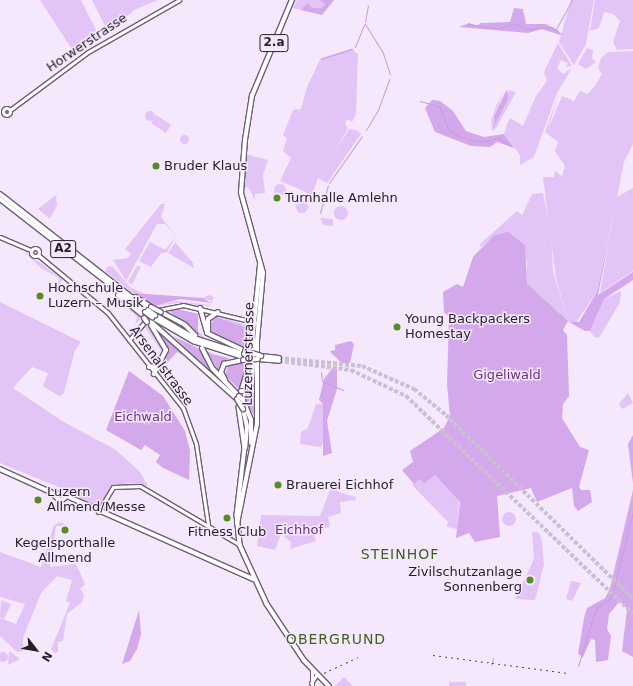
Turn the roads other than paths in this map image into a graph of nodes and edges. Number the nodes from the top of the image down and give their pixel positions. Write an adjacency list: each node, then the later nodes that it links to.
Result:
1 (179, 0): 3 (street, Horwerstrasse)
2 (292, 0): 9 (main road, Luzernerstrasse / 2.a)
3 (0, 118)
4 (0, 194): 13 (highway, A2)
5 (0, 199): 13 (highway, A2)
6 (0, 237): 7 (street)
7 (31, 250): 8 (street); 8 (street)
8 (38, 255): 21 (street, Arsenalstrasse)
9 (260, 264): 11 (main road, Luzernerstrasse / 2.a); 16 (main road, Luzernerstrasse / 2.a)
10 (265, 281): 11 (main road)
11 (261, 287): 16 (main road, Luzernerstrasse / 2.a)
12 (200, 308): 14 (street); 17 (highway); 21 (street)
13 (146, 311): 15 (highway, A2, bridge); 18 (highway, bridge)
14 (216, 311): 16 (street); 17 (highway); 19 (highway)
15 (151, 319): 24 (highway, A2); 29 (highway); 31 (highway)
16 (256, 323): 20 (main road, Luzernerstrasse / 2.a); 32 (main road, Luzernerstrasse / 2.a)
17 (204, 328): 19 (highway)
18 (195, 335)
19 (211, 336): 24 (highway)
20 (253, 339): 23 (highway); 31 (main road, Luzernerstrasse / 2.a)
21 (129, 340): 28 (street, Arsenalstrasse)
22 (202, 348): 31 (highway)
23 (253, 350)
24 (244, 355): 25 (highway, bridge); 25 (highway, bridge); 31 (highway)
25 (260, 358): 26 (highway)
26 (279, 359)
27 (253, 363): 31 (highway)
28 (149, 366): 29 (highway); 30 (street, Arsenalstrasse)
29 (158, 366): 30 (highway)
30 (154, 374): 40 (street, Arsenalstrasse)
31 (238, 392): 32 (highway, bridge); 33 (highway, bridge)
32 (251, 444): 33 (main road); 41 (main road, 2.a)
33 (245, 448): 41 (main road, 2.a)
34 (0, 469): 35 (main road)
35 (51, 492): 36 (main road); 37 (main road)
36 (60, 493): 37 (main road); 38 (main road)
37 (58, 497): 38 (main road)
38 (67, 498): 39 (main road)
39 (98, 512): 40 (street); 43 (main road)
40 (208, 524): 42 (street)
41 (237, 524): 42 (main road, 2.a)
42 (240, 545): 44 (main road, 2.a)
43 (240, 571): 44 (main road); 45 (main road)
44 (250, 571): 45 (main road, 2.a)
45 (254, 580): 46 (main road, 2.a)
46 (312, 670): 47 (main road, 2.a); 48 (street)
47 (317, 674): 48 (street); 49 (main road, 2.a)
48 (312, 685)
49 (328, 686)

